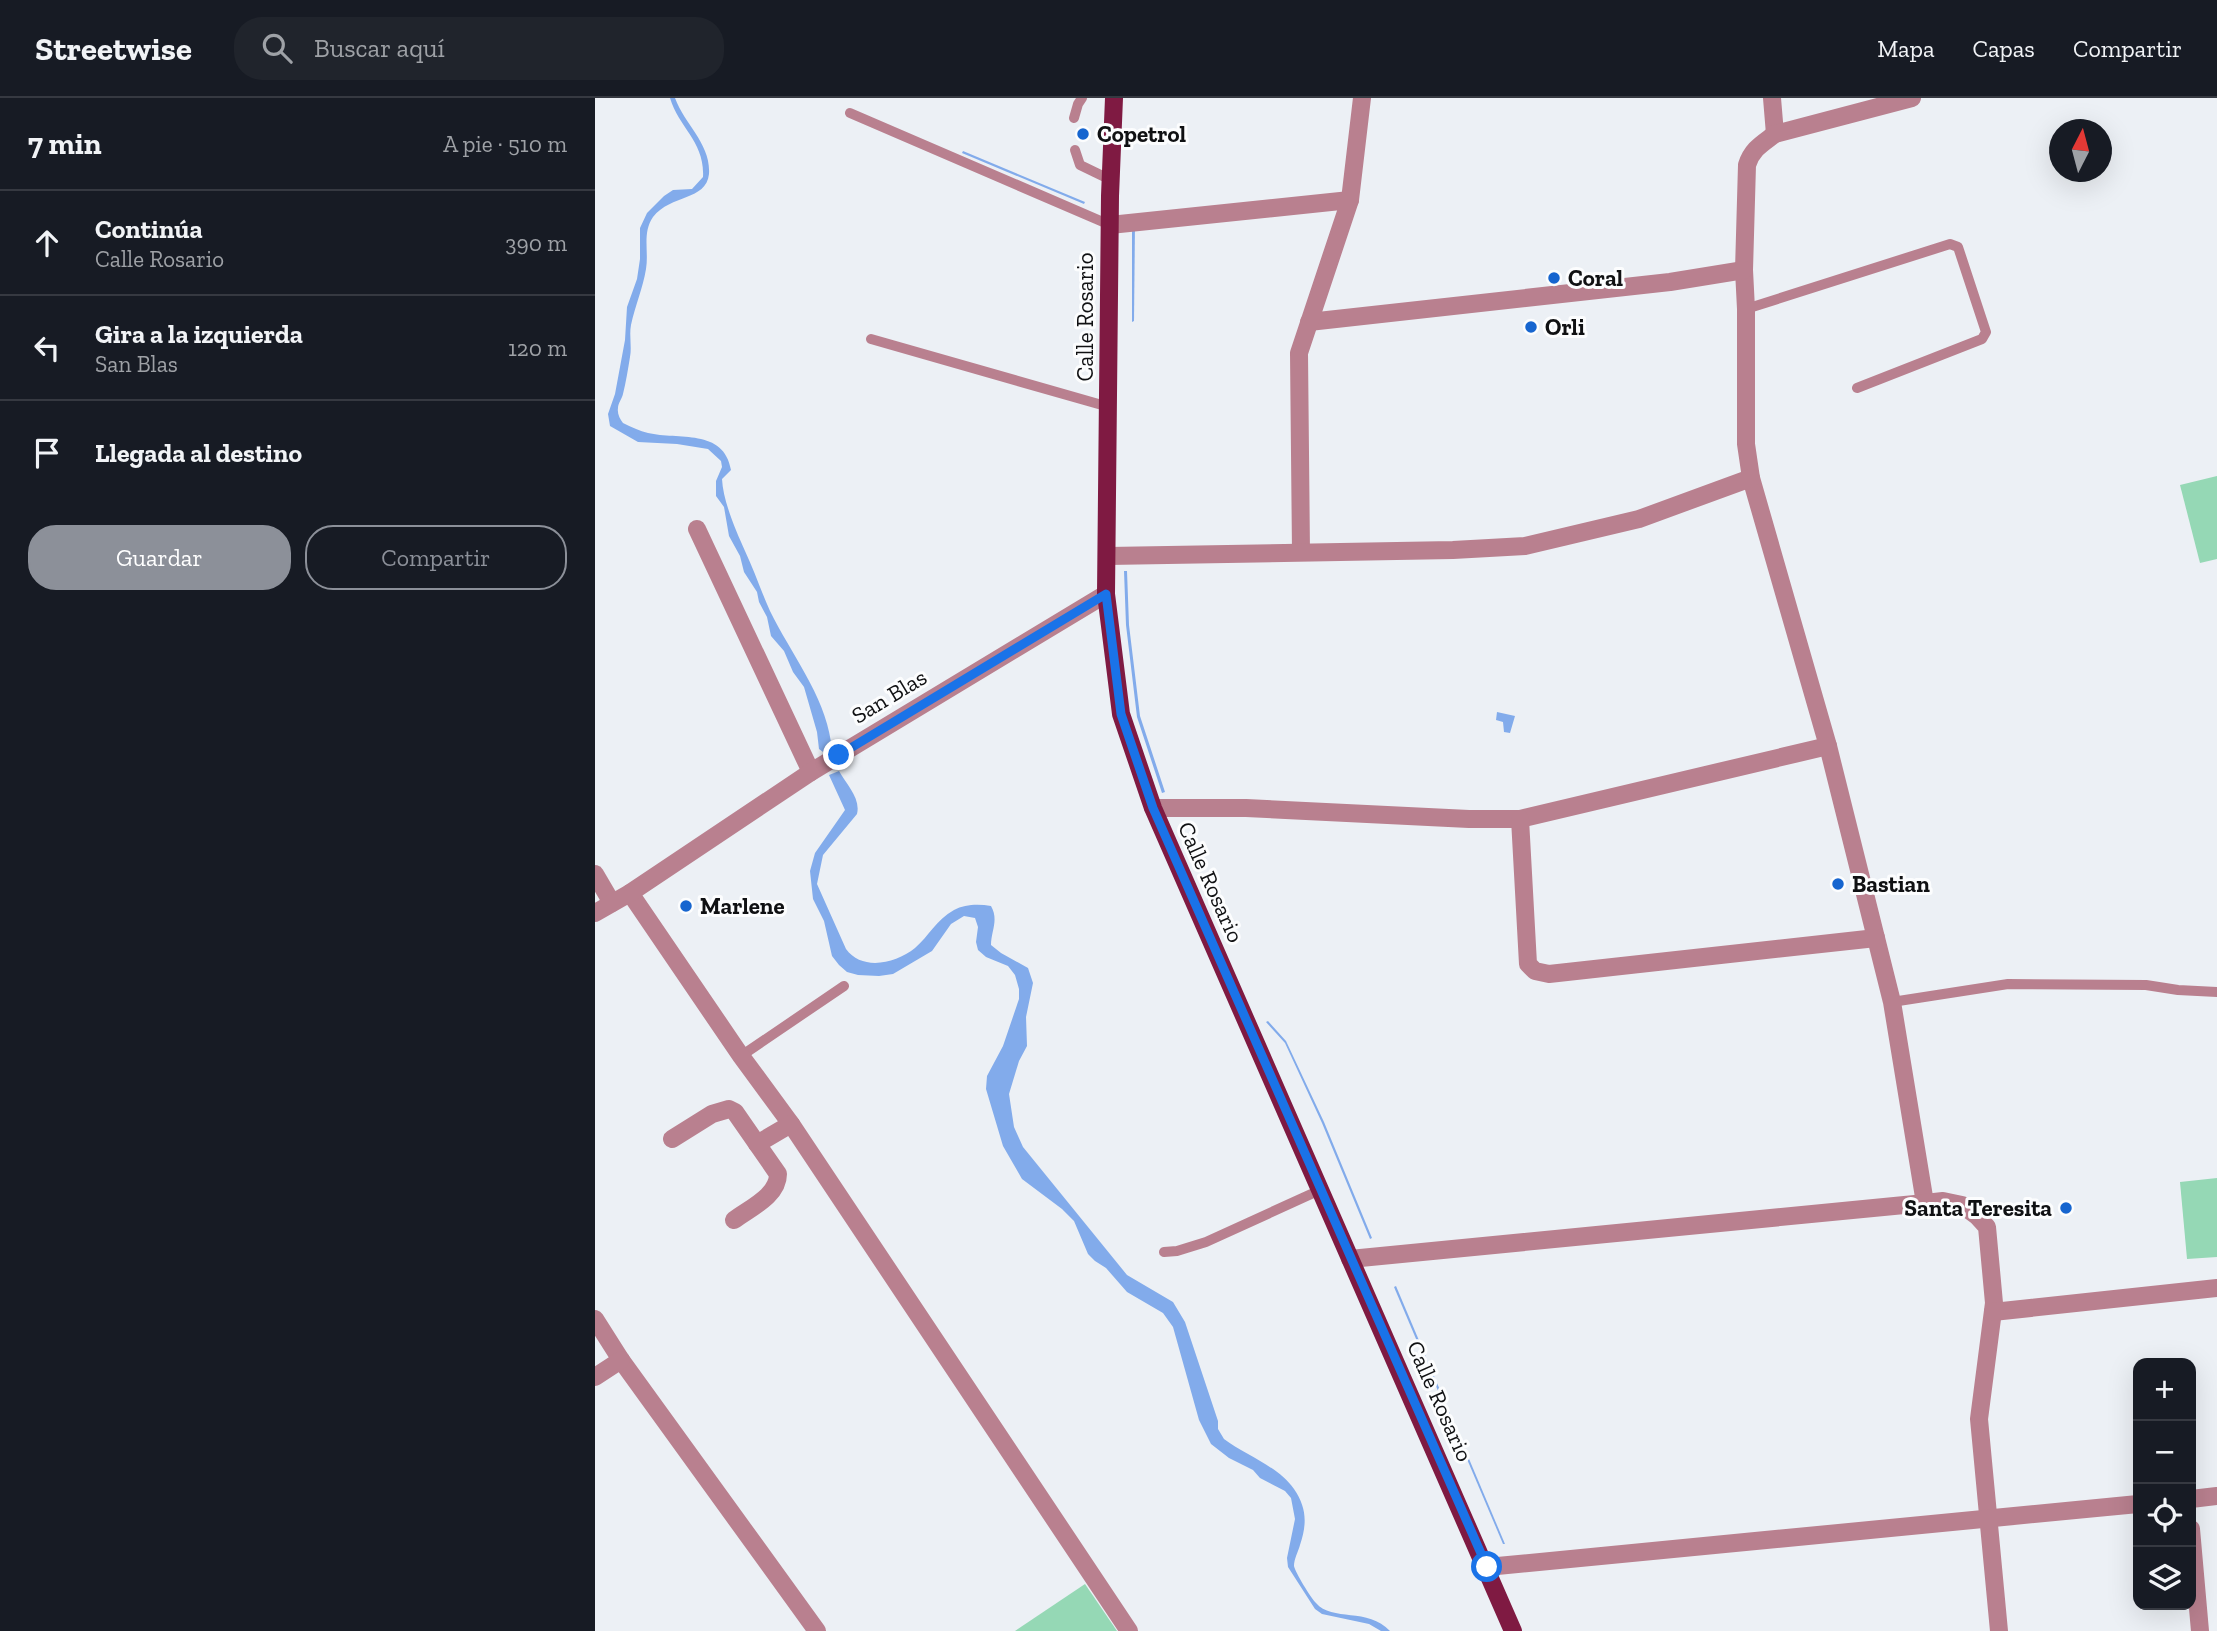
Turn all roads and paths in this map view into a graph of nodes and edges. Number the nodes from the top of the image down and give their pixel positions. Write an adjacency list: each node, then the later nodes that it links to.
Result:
1 (1083, 98): 7 (lane)
2 (1114, 98): 10 (main road, Calle Rosario)
3 (1362, 98): 11 (street)
4 (1772, 98): 8 (street)
5 (1912, 98): 8 (street)
6 (850, 113): 12 (lane)
7 (1074, 118)
8 (1775, 134): 13 (street)
9 (1075, 150): 10 (lane)
10 (1111, 180): 12 (main road, Calle Rosario)
11 (1350, 200): 12 (street); 15 (street)
12 (1110, 225): 18 (main road, Calle Rosario)
13 (1744, 270): 14 (street); 15 (street)
14 (1746, 309): 17 (lane); 19 (street)
15 (1309, 322): 21 (street)
16 (871, 339): 18 (lane)
17 (1857, 388)
18 (1109, 407): 22 (main road, Calle Rosario)
19 (1751, 478): 21 (street); 24 (street)
20 (697, 529): 25 (street)
21 (1301, 552): 22 (street)
22 (1108, 556): 23 (main road, Calle Rosario)
23 (1106, 594): 25 (street, San Blas); 26 (main road, Calle Rosario)
24 (1828, 746): 27 (street); 32 (street)
25 (811, 772): 29 (street, San Blas)
26 (1153, 808): 27 (street); 40 (main road, Calle Rosario)
27 (1520, 819): 32 (street)
28 (595, 874): 30 (street)
29 (630, 893): 30 (street, San Blas); 36 (street)
30 (612, 903): 31 (street, San Blas)
31 (595, 914)
32 (1876, 938): 35 (street)
33 (843, 986): 36 (lane)
34 (2217, 992): 35 (lane)
35 (1892, 1002): 41 (street)
36 (741, 1056): 37 (street)
37 (791, 1124): 39 (street); 57 (street)
38 (672, 1139): 39 (street)
39 (757, 1144): 42 (street)
40 (1320, 1190): 43 (lane); 44 (main road, Calle Rosario)
41 (1925, 1202): 44 (street); 46 (street)
42 (734, 1220)
43 (1164, 1252)
44 (1350, 1259): 55 (main road, Calle Rosario)
45 (2217, 1288): 46 (street)
46 (1993, 1312): 53 (street)
47 (595, 1319): 48 (street)
48 (621, 1360): 49 (street); 56 (street)
49 (595, 1377)
50 (2217, 1496): 51 (street)
51 (2196, 1498)
52 (2133, 1505): 53 (street)
53 (1989, 1519): 55 (street); 59 (street)
54 (2193, 1547): 60 (street)
55 (1487, 1567): 58 (main road, Calle Rosario)
56 (817, 1631)
57 (1129, 1631)
58 (1513, 1631)
59 (1999, 1631)
60 (2200, 1631)

